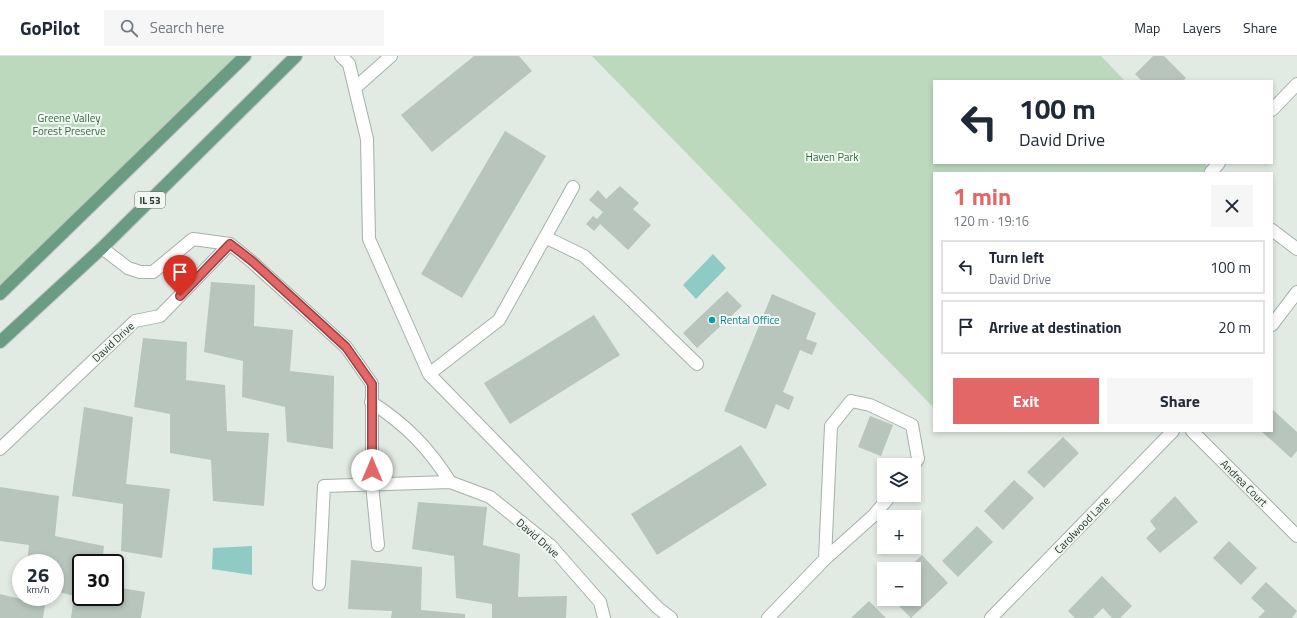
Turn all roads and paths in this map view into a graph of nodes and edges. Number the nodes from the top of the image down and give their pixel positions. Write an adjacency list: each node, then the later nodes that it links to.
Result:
1 (245, 56): 15 (main road)
2 (296, 56): 12 (main road, IL 53)
3 (341, 56): 6 (street)
4 (391, 56): 6 (street)
5 (1297, 84): 7 (street)
6 (355, 88): 19 (street)
7 (1273, 109)
8 (573, 187): 10 (street)
9 (1273, 231): 13 (street)
10 (545, 237): 18 (street); 19 (street)
11 (230, 244): 12 (street); 20 (street); 23 (street, David Drive)
12 (102, 248): 17 (main road, IL 53)
13 (1297, 249)
14 (1297, 292): 16 (street)
15 (0, 294)
16 (1273, 324)
17 (0, 342)
18 (697, 364)
19 (430, 374): 34 (street)
20 (371, 402): 25 (street); 26 (street)
21 (1172, 432): 32 (street, Carolwood Lane)
22 (1193, 432): 28 (street, Andrea Court)
23 (0, 449)
24 (918, 458): 30 (street)
25 (450, 482): 26 (street, David Drive); 33 (street, David Drive)
26 (372, 484): 29 (street); 31 (street, David Drive)
27 (885, 502): 30 (street)
28 (1297, 536)
29 (378, 545)
30 (825, 559): 35 (street)
31 (319, 584)
32 (994, 617)
33 (604, 618)
34 (671, 618)
35 (768, 618)

